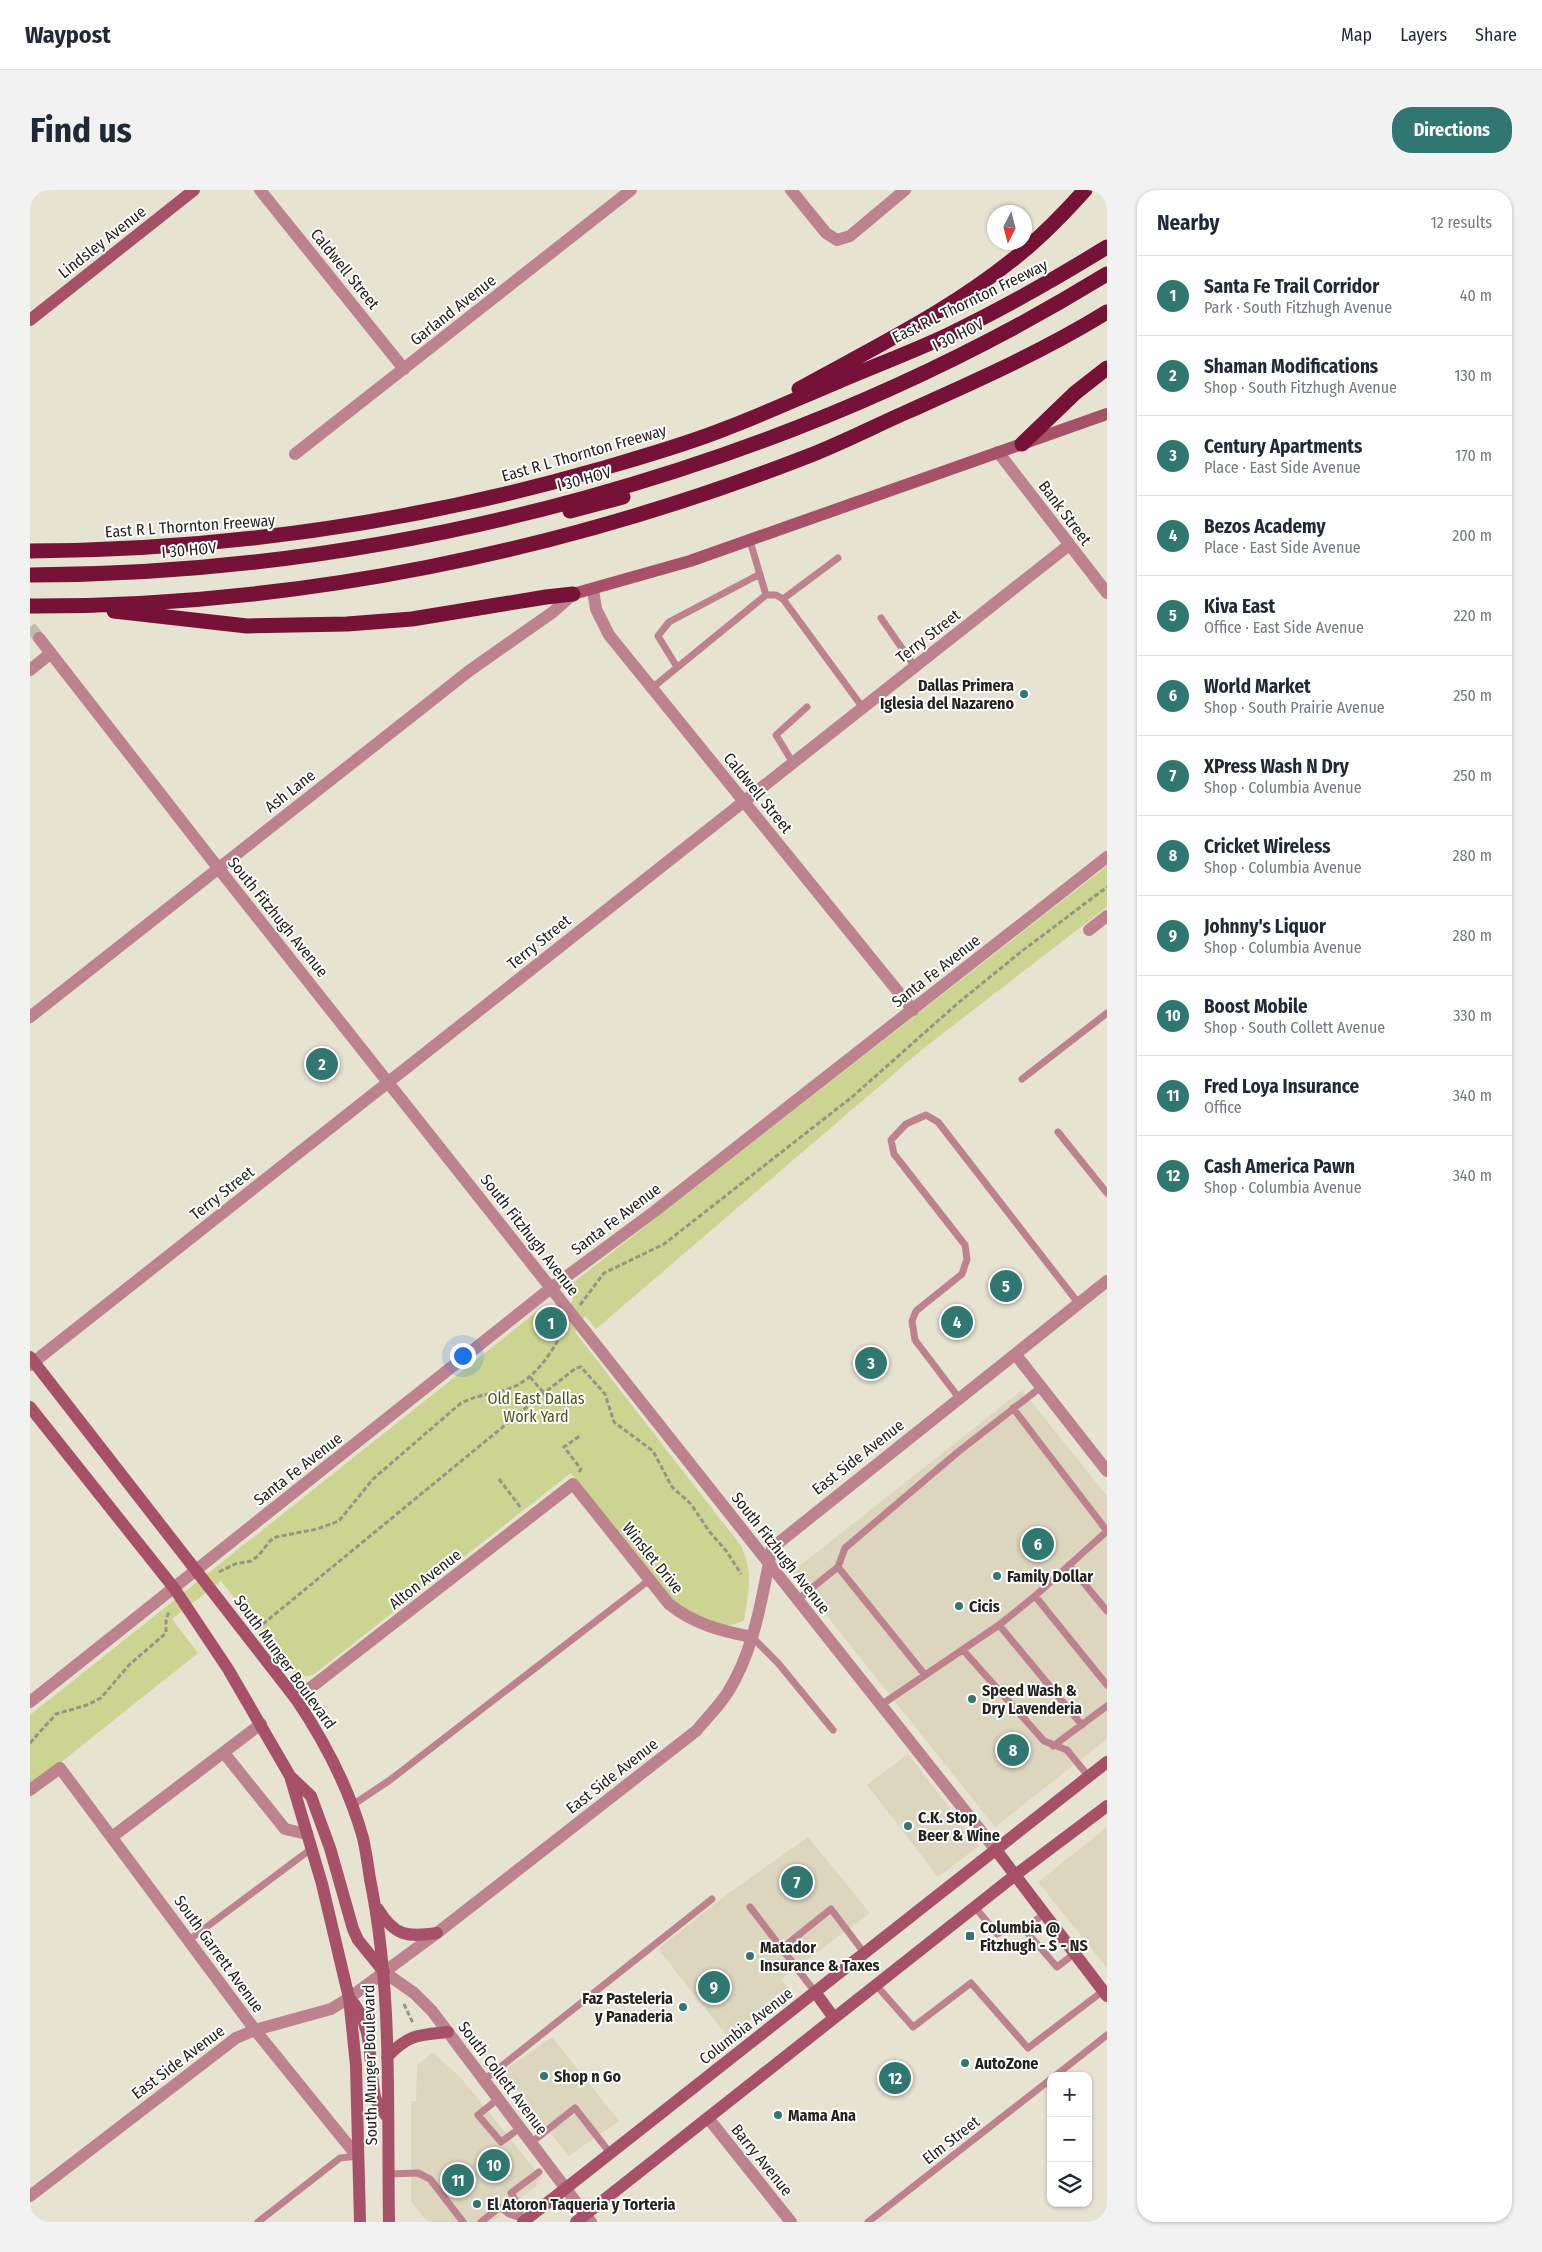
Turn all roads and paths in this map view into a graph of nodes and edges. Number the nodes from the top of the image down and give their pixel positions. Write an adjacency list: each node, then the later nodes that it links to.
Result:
1 (194, 190): 11 (main road, Lindsley Avenue)
2 (260, 190): 13 (street, Caldwell Street)
3 (631, 190): 13 (street, Garland Avenue)
4 (791, 190): 5 (street)
5 (905, 190)
6 (1085, 190): 15 (highway)
7 (1107, 247): 15 (highway, East R L Thornton Freeway)
8 (1107, 274): 25 (highway, I 30 HOV)
9 (1107, 285): 25 (highway, I 30 HOV)
10 (1107, 312): 33 (highway)
11 (30, 320)
12 (1107, 368): 16 (highway)
13 (404, 369): 18 (street, Garland Avenue)
14 (1107, 414): 16 (main road)
15 (726, 429): 21 (highway, East R L Thornton Freeway)
16 (1022, 444): 17 (main road)
17 (998, 452): 19 (main road); 20 (street, Bank Street)
18 (295, 454)
19 (750, 541): 23 (lane); 27 (main road)
20 (1069, 544): 28 (street, Bank Street); 38 (street, Terry Street)
21 (30, 551)
22 (838, 558): 31 (lane)
23 (760, 574): 30 (lane); 37 (lane)
24 (30, 575): 25 (highway, I 30 HOV)
25 (49, 580): 26 (highway, I 30 HOV)
26 (30, 584)
27 (593, 590): 29 (main road); 40 (street, Caldwell Street)
28 (1107, 593)
29 (573, 594): 33 (highway); 46 (street, Ash Lane)
30 (766, 595): 31 (lane); 37 (lane)
31 (783, 600): 42 (lane)
32 (30, 606): 33 (highway)
33 (73, 606)
34 (881, 618): 38 (lane)
35 (39, 638): 36 (street, South Fitzhugh Avenue)
36 (51, 653): 39 (street); 46 (street, South Fitzhugh Avenue)
37 (677, 667): 40 (lane)
38 (915, 667): 42 (street, Terry Street)
39 (30, 670)
40 (652, 688): 44 (street, Caldwell Street)
41 (807, 707): 43 (lane)
42 (863, 708): 43 (street, Terry Street)
43 (793, 763): 44 (street, Terry Street)
44 (743, 800): 50 (street, Caldwell Street); 54 (street, Terry Street)
45 (1107, 857): 50 (street, Santa Fe Avenue)
46 (219, 869): 52 (street, Ash Lane); 54 (street, South Fitzhugh Avenue)
47 (1107, 887): 60 (path)
48 (1107, 916): 49 (street)
49 (1089, 930)
50 (913, 1010): 58 (street, Santa Fe Avenue)
51 (1107, 1013): 53 (lane)
52 (30, 1017)
53 (1022, 1079)
54 (389, 1083): 58 (street, South Fitzhugh Avenue); 63 (street, Terry Street)
55 (1058, 1132): 56 (lane)
56 (1107, 1193)
57 (1107, 1282): 59 (street, East Side Avenue)
58 (551, 1288): 77 (street, South Fitzhugh Avenue); 80 (street, Santa Fe Avenue)
59 (1079, 1304): 62 (street, East Side Avenue); 67 (lane)
60 (577, 1309)
61 (569, 1323): 64 (path)
62 (1016, 1355): 65 (street); 67 (street, East Side Avenue)
63 (31, 1361): 80 (main road, South Munger Boulevard)
64 (530, 1376): 66 (path); 81 (path)
65 (1041, 1387): 69 (lane); 72 (street)
66 (544, 1393): 82 (path); 89 (path)
67 (959, 1398): 77 (street, East Side Avenue)
68 (30, 1407): 84 (main road, South Munger Boulevard)
69 (1014, 1408): 76 (lane); 79 (lane)
70 (580, 1435): 71 (path)
71 (577, 1465)
72 (1107, 1471)
73 (499, 1479): 75 (path)
74 (573, 1484): 83 (street, Winslet Drive); 95 (street, Alton Avenue)
75 (521, 1508)
76 (1107, 1531): 78 (lane)
77 (769, 1564): 86 (street, South Fitzhugh Avenue); 91 (street, East Side Avenue)
78 (1069, 1565): 85 (lane); 88 (lane)
79 (838, 1567): 86 (lane); 93 (lane)
80 (196, 1572): 84 (street, Santa Fe Avenue); 95 (main road, South Munger Boulevard)
81 (215, 1574)
82 (741, 1574)
83 (648, 1581): 91 (street, Winslet Drive); 109 (lane)
84 (174, 1588): 96 (street, Santa Fe Avenue); 99 (main road, South Munger Boulevard)
85 (1035, 1596): 90 (lane); 94 (lane)
86 (797, 1600): 97 (street, South Fitzhugh Avenue)
87 (171, 1609): 102 (path)
88 (1107, 1611)
89 (263, 1624)
90 (999, 1625): 92 (lane); 100 (lane)
91 (752, 1637): 101 (lane); 122 (street, East Side Avenue)
92 (963, 1650): 93 (lane); 103 (lane)
93 (925, 1675): 97 (lane)
94 (1107, 1685)
95 (296, 1699): 109 (main road, South Munger Boulevard)
96 (30, 1702)
97 (881, 1705): 114 (street, South Fitzhugh Avenue)
98 (1107, 1706): 100 (lane)
99 (260, 1724): 104 (street); 106 (main road, South Munger Boulevard)
100 (1082, 1725): 103 (lane)
101 (833, 1730)
102 (30, 1743)
103 (1053, 1746): 107 (lane)
104 (224, 1753): 111 (street); 112 (street)
105 (1107, 1762): 107 (main road, Columbia Avenue)
106 (290, 1776): 111 (main road, South Munger Boulevard); 127 (main road)
107 (1088, 1777): 114 (main road, Columbia Avenue)
108 (30, 1790): 112 (street, South Garrett Avenue)
109 (351, 1806): 117 (main road, South Munger Boulevard)
110 (1107, 1806): 115 (main road)
111 (307, 1834): 113 (main road, South Munger Boulevard)
112 (112, 1837): 123 (street, South Garrett Avenue)
113 (311, 1848): 123 (lane); 131 (main road, South Munger Boulevard)
114 (996, 1850): 115 (main road); 125 (main road, Columbia Avenue)
115 (1014, 1876): 118 (main road); 120 (main road)
116 (712, 1899): 140 (lane)
117 (376, 1905): 122 (main road); 127 (main road, South Munger Boulevard)
118 (975, 1906): 121 (lane); 128 (main road)
119 (750, 1908): 124 (lane)
120 (1044, 1914): 121 (lane); 126 (main road)
121 (1024, 1929): 126 (lane)
122 (437, 1933): 127 (street, East Side Avenue)
123 (189, 1940): 135 (street, South Garrett Avenue)
124 (781, 1949): 125 (lane); 129 (lane)
125 (865, 1954): 129 (main road, Columbia Avenue)
126 (1074, 1954): 130 (main road)
127 (384, 1972): 131 (street, East Side Avenue); 136 (street, South Collett Avenue); 138 (main road, South Munger Boulevard)
128 (876, 1985): 130 (lane); 133 (main road)
129 (815, 1992): 133 (main road); 147 (main road, Columbia Avenue)
130 (1105, 1994)
131 (349, 1998): 135 (street, East Side Avenue); 143 (main road); 148 (main road, South Munger Boulevard)
132 (404, 2003): 134 (path)
133 (834, 2018): 144 (main road)
134 (414, 2028)
135 (255, 2030): 148 (street, South Garrett Avenue); 152 (street, East Side Avenue)
136 (448, 2032): 138 (main road); 140 (street, South Collett Avenue)
137 (1107, 2035): 139 (lane)
138 (387, 2057): 143 (main road, South Munger Boulevard)
139 (1060, 2072)
140 (484, 2080): 142 (street, South Collett Avenue)
141 (1047, 2082): 161 (lane, Elm Street)
142 (498, 2099): 145 (street, South Collett Avenue); 145 (lane)
143 (387, 2117): 150 (main road, South Munger Boulevard)
144 (708, 2118): 153 (main road); 160 (street, Barry Avenue)
145 (520, 2128): 146 (street, South Collett Avenue)
146 (532, 2142): 147 (lane); 151 (street, South Collett Avenue)
147 (610, 2153): 151 (main road, Columbia Avenue)
148 (357, 2156): 155 (lane); 156 (main road, South Munger Boulevard)
149 (539, 2172): 154 (lane)
150 (388, 2174): 157 (main road, South Munger Boulevard); 158 (lane)
151 (566, 2188): 153 (street, South Collett Avenue); 154 (main road, Columbia Avenue)
152 (30, 2196)
153 (584, 2219)
154 (523, 2220): 159 (lane)
155 (258, 2222)
156 (360, 2222)
157 (389, 2222)
158 (463, 2222)
159 (481, 2222)
160 (791, 2222)
161 (868, 2222)

